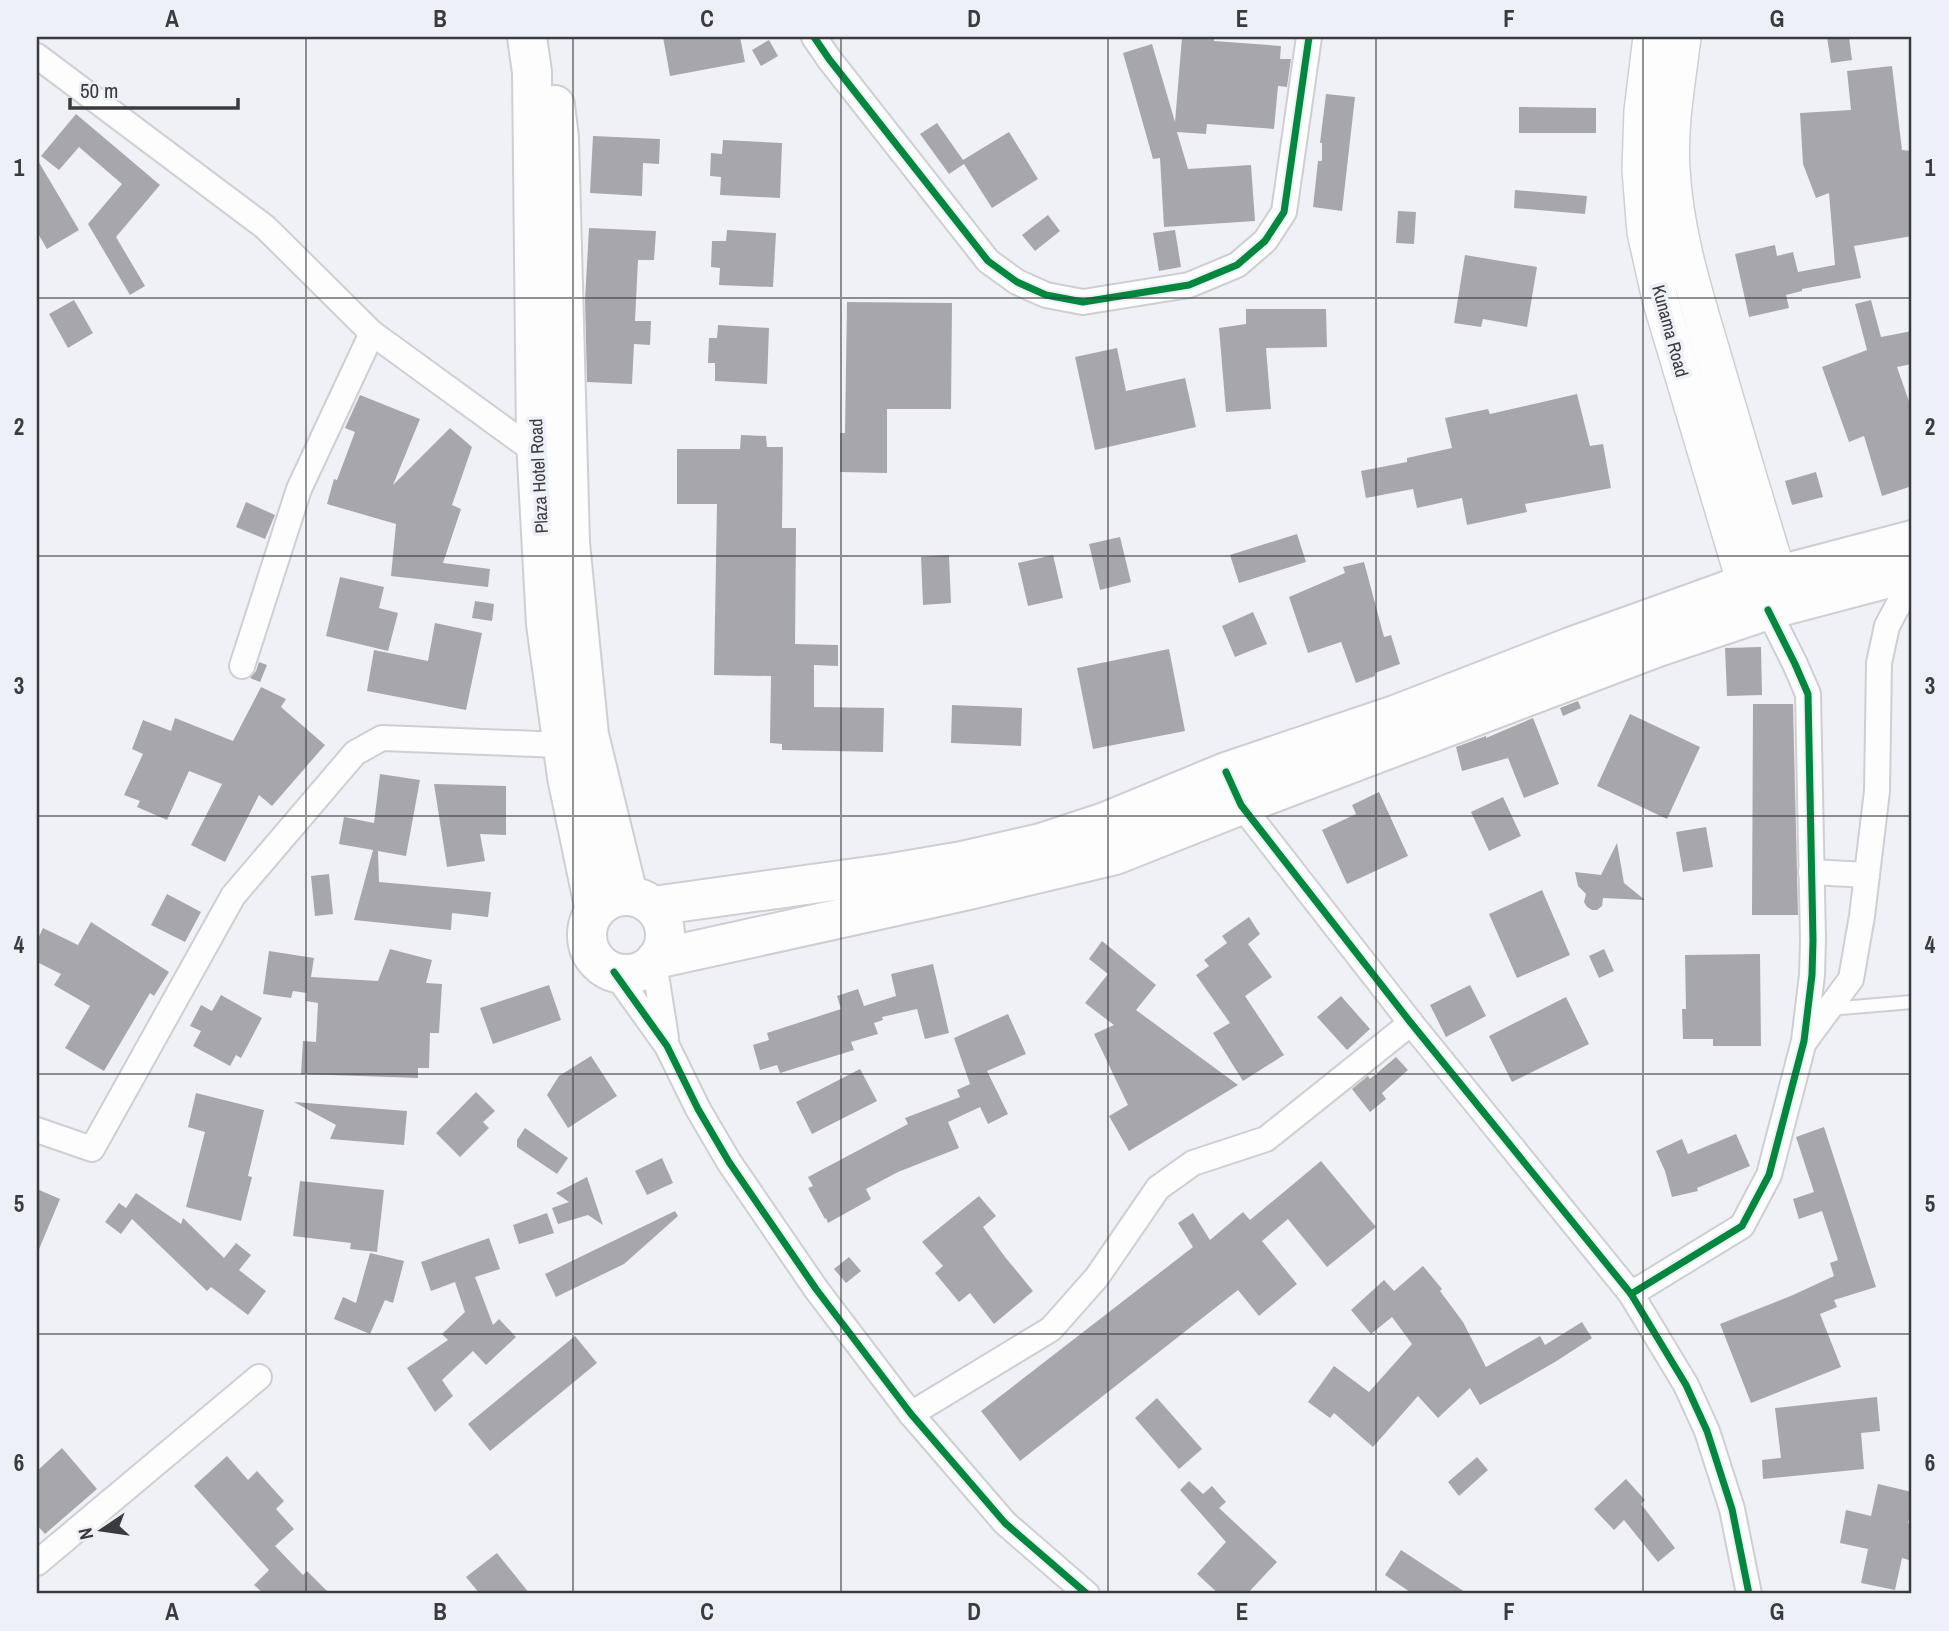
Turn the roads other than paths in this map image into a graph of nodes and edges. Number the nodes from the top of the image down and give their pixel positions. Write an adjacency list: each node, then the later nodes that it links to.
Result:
1 (527, 37): 9 (main road, Plaza Hotel Road)
2 (548, 37): 19 (main road, Plaza Hotel Road)
3 (814, 37): 4 (street)
4 (1309, 37)
5 (1651, 37): 13 (main road, Kunama Road)
6 (1683, 37): 13 (main road, Kunama Road)
7 (37, 57): 8 (street)
8 (372, 332): 9 (street); 14 (street)
9 (537, 453): 15 (main road, Plaza Hotel Road)
10 (1912, 540): 13 (main road)
11 (1912, 572): 13 (main road)
12 (1912, 579): 18 (street)
13 (1773, 592): 16 (main road); 17 (street)
14 (242, 666)
15 (563, 745): 19 (main road, Plaza Hotel Road); 27 (street)
16 (1234, 788): 19 (main road); 20 (main road); 24 (street)
17 (1811, 872): 18 (street); 25 (street)
18 (1867, 875): 23 (street)
19 (625, 904): 20 (main road); 21 (main road)
20 (655, 961): 21 (main road); 26 (street)
21 (614, 972): 26 (street)
22 (1912, 1002): 23 (lane)
23 (1828, 1010): 25 (street)
24 (1411, 1023): 28 (street); 30 (street)
25 (1804, 1041): 28 (street)
26 (667, 1046): 30 (street)
27 (37, 1130)
28 (1631, 1294): 33 (street)
29 (259, 1377): 31 (street)
30 (911, 1414): 32 (street)
31 (37, 1563)
32 (1087, 1594)
33 (1749, 1594)

